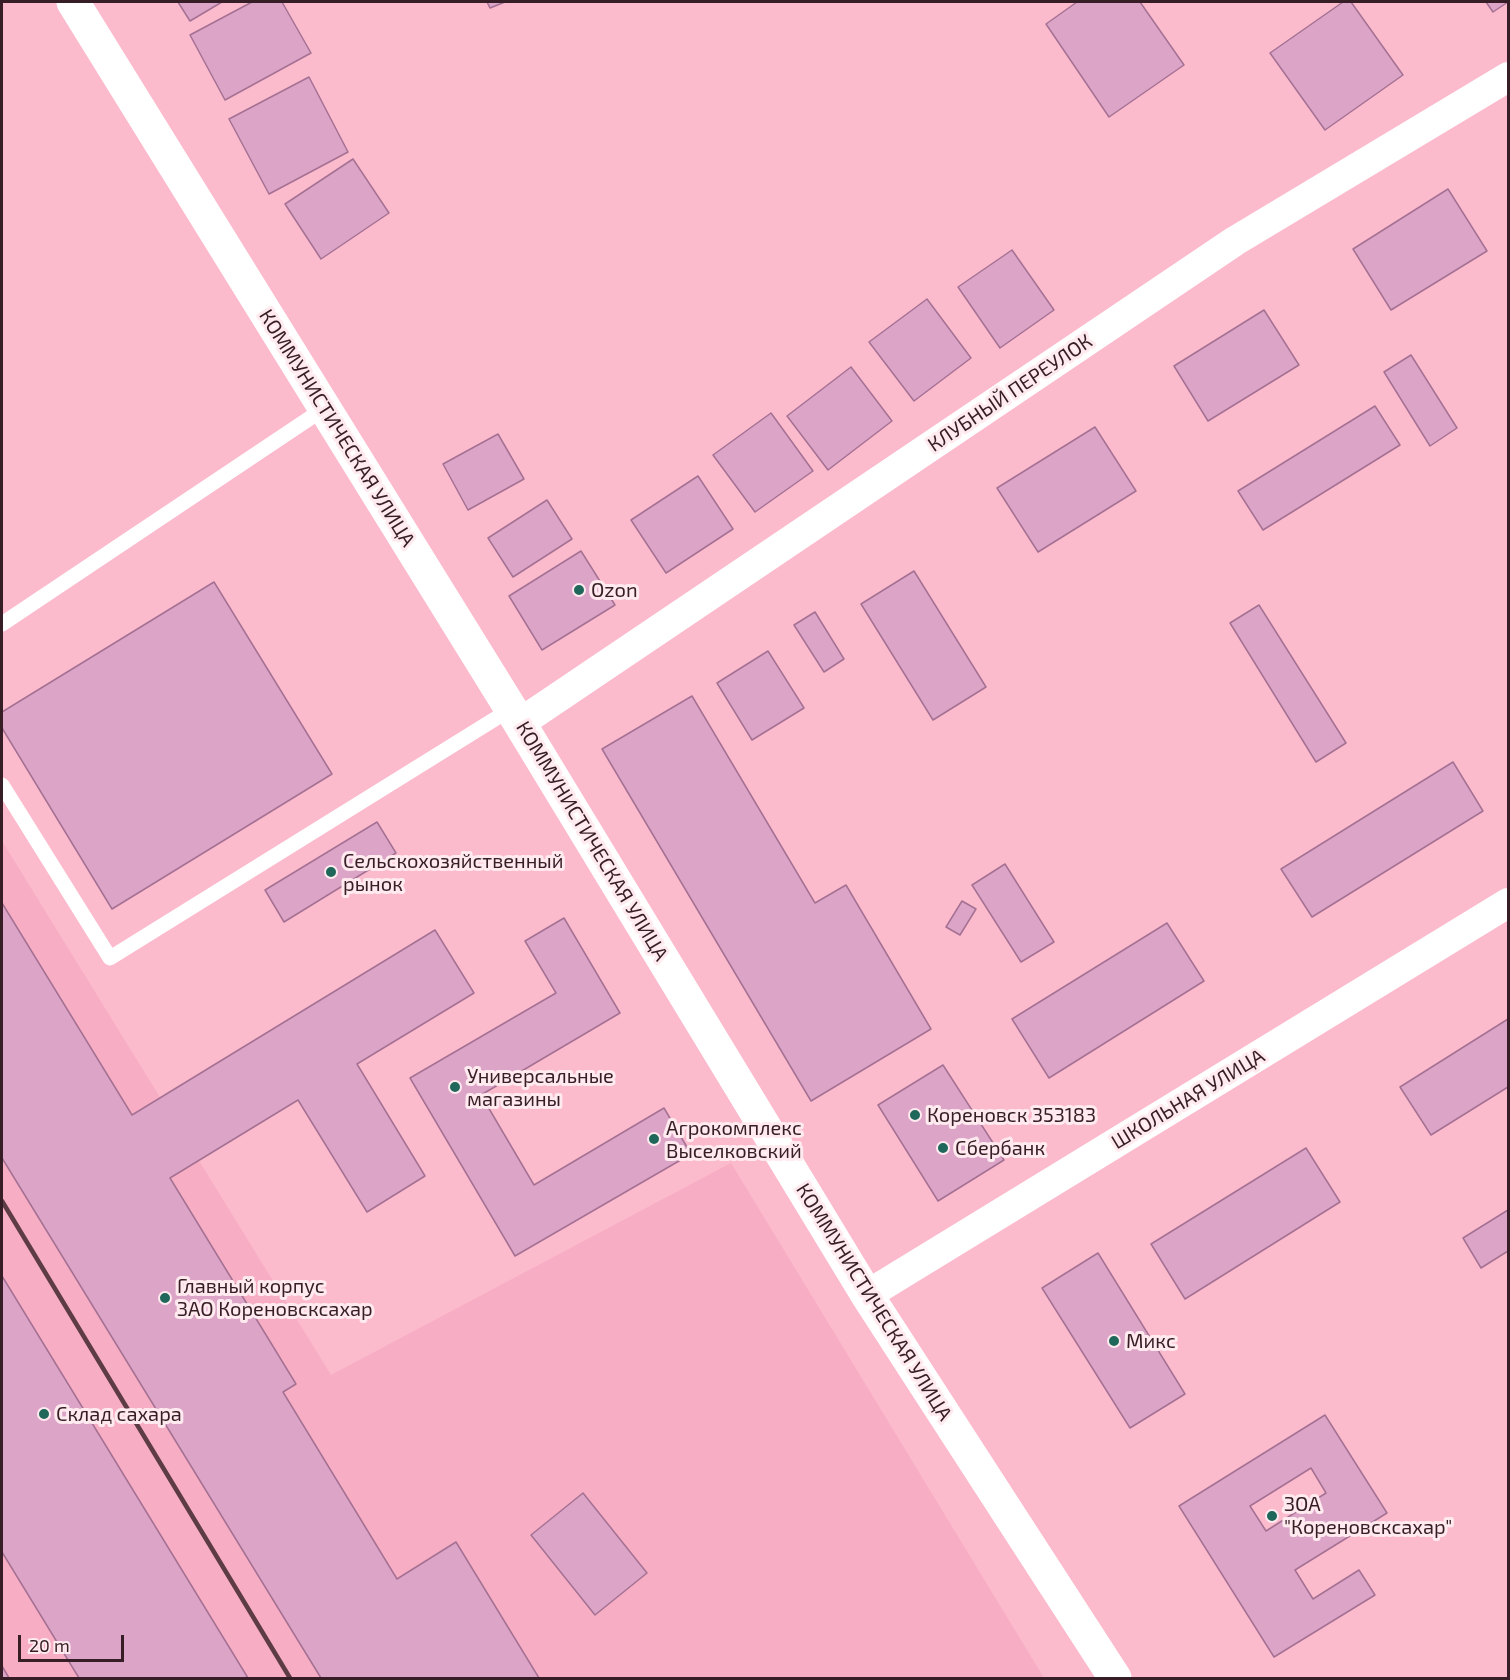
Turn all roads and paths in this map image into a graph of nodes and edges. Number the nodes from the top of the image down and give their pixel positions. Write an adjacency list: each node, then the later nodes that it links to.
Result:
1 (73, 2): 3 (street, КОММУНИСТИЧЕСКАЯ УЛИЦА)
2 (1509, 78): 5 (street, КЛУБНЫЙ ПЕРЕУЛОК)
3 (325, 408): 4 (lane); 5 (street, КОММУНИСТИЧЕСКАЯ УЛИЦА)
4 (2, 624)
5 (516, 716): 6 (lane); 8 (street, КОММУНИСТИЧЕСКАЯ УЛИЦА)
6 (2, 785)
7 (1509, 903): 8 (street, ШКОЛЬНАЯ УЛИЦА)
8 (867, 1295): 9 (street, КОММУНИСТИЧЕСКАЯ УЛИЦА)
9 (1115, 1678)

